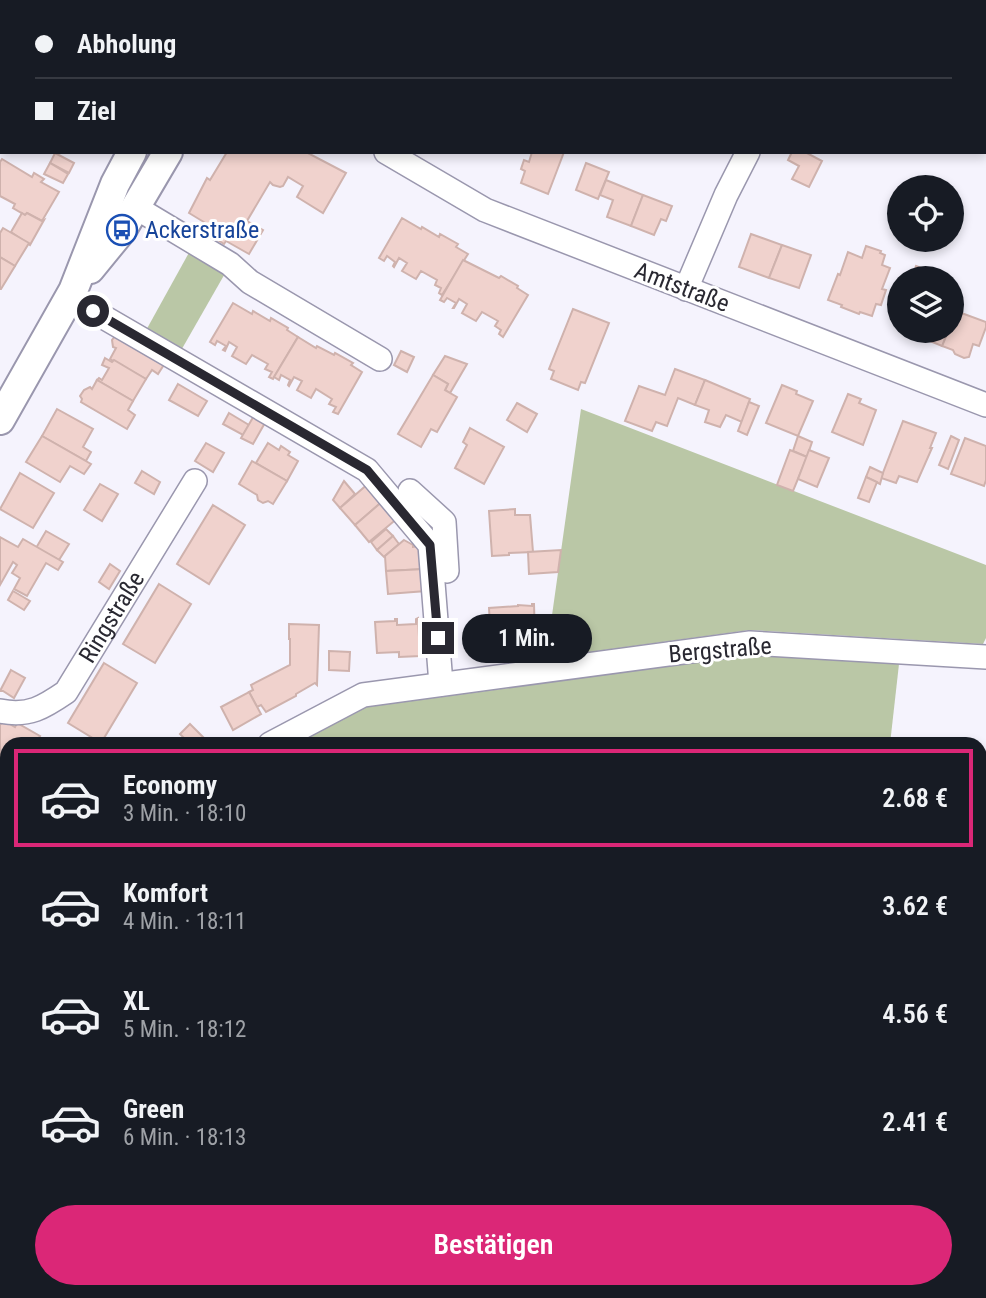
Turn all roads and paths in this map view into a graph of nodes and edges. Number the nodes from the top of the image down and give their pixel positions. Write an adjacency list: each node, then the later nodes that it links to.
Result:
1 (131, 154): 7 (main road)
2 (167, 154): 5 (main road)
3 (389, 154): 6 (street, Amtstraße)
4 (747, 154): 6 (street)
5 (135, 207): 7 (main road); 8 (street)
6 (686, 289): 9 (street, Amtstraße)
7 (71, 294): 10 (main road); 14 (street)
8 (380, 359)
9 (986, 405)
10 (0, 420)
11 (195, 481): 15 (street, Ringstraße)
12 (410, 491): 14 (street)
13 (986, 657): 14 (street, Bergstraße)
14 (448, 683): 16 (street, Bergstraße)
15 (0, 712)
16 (283, 737)

